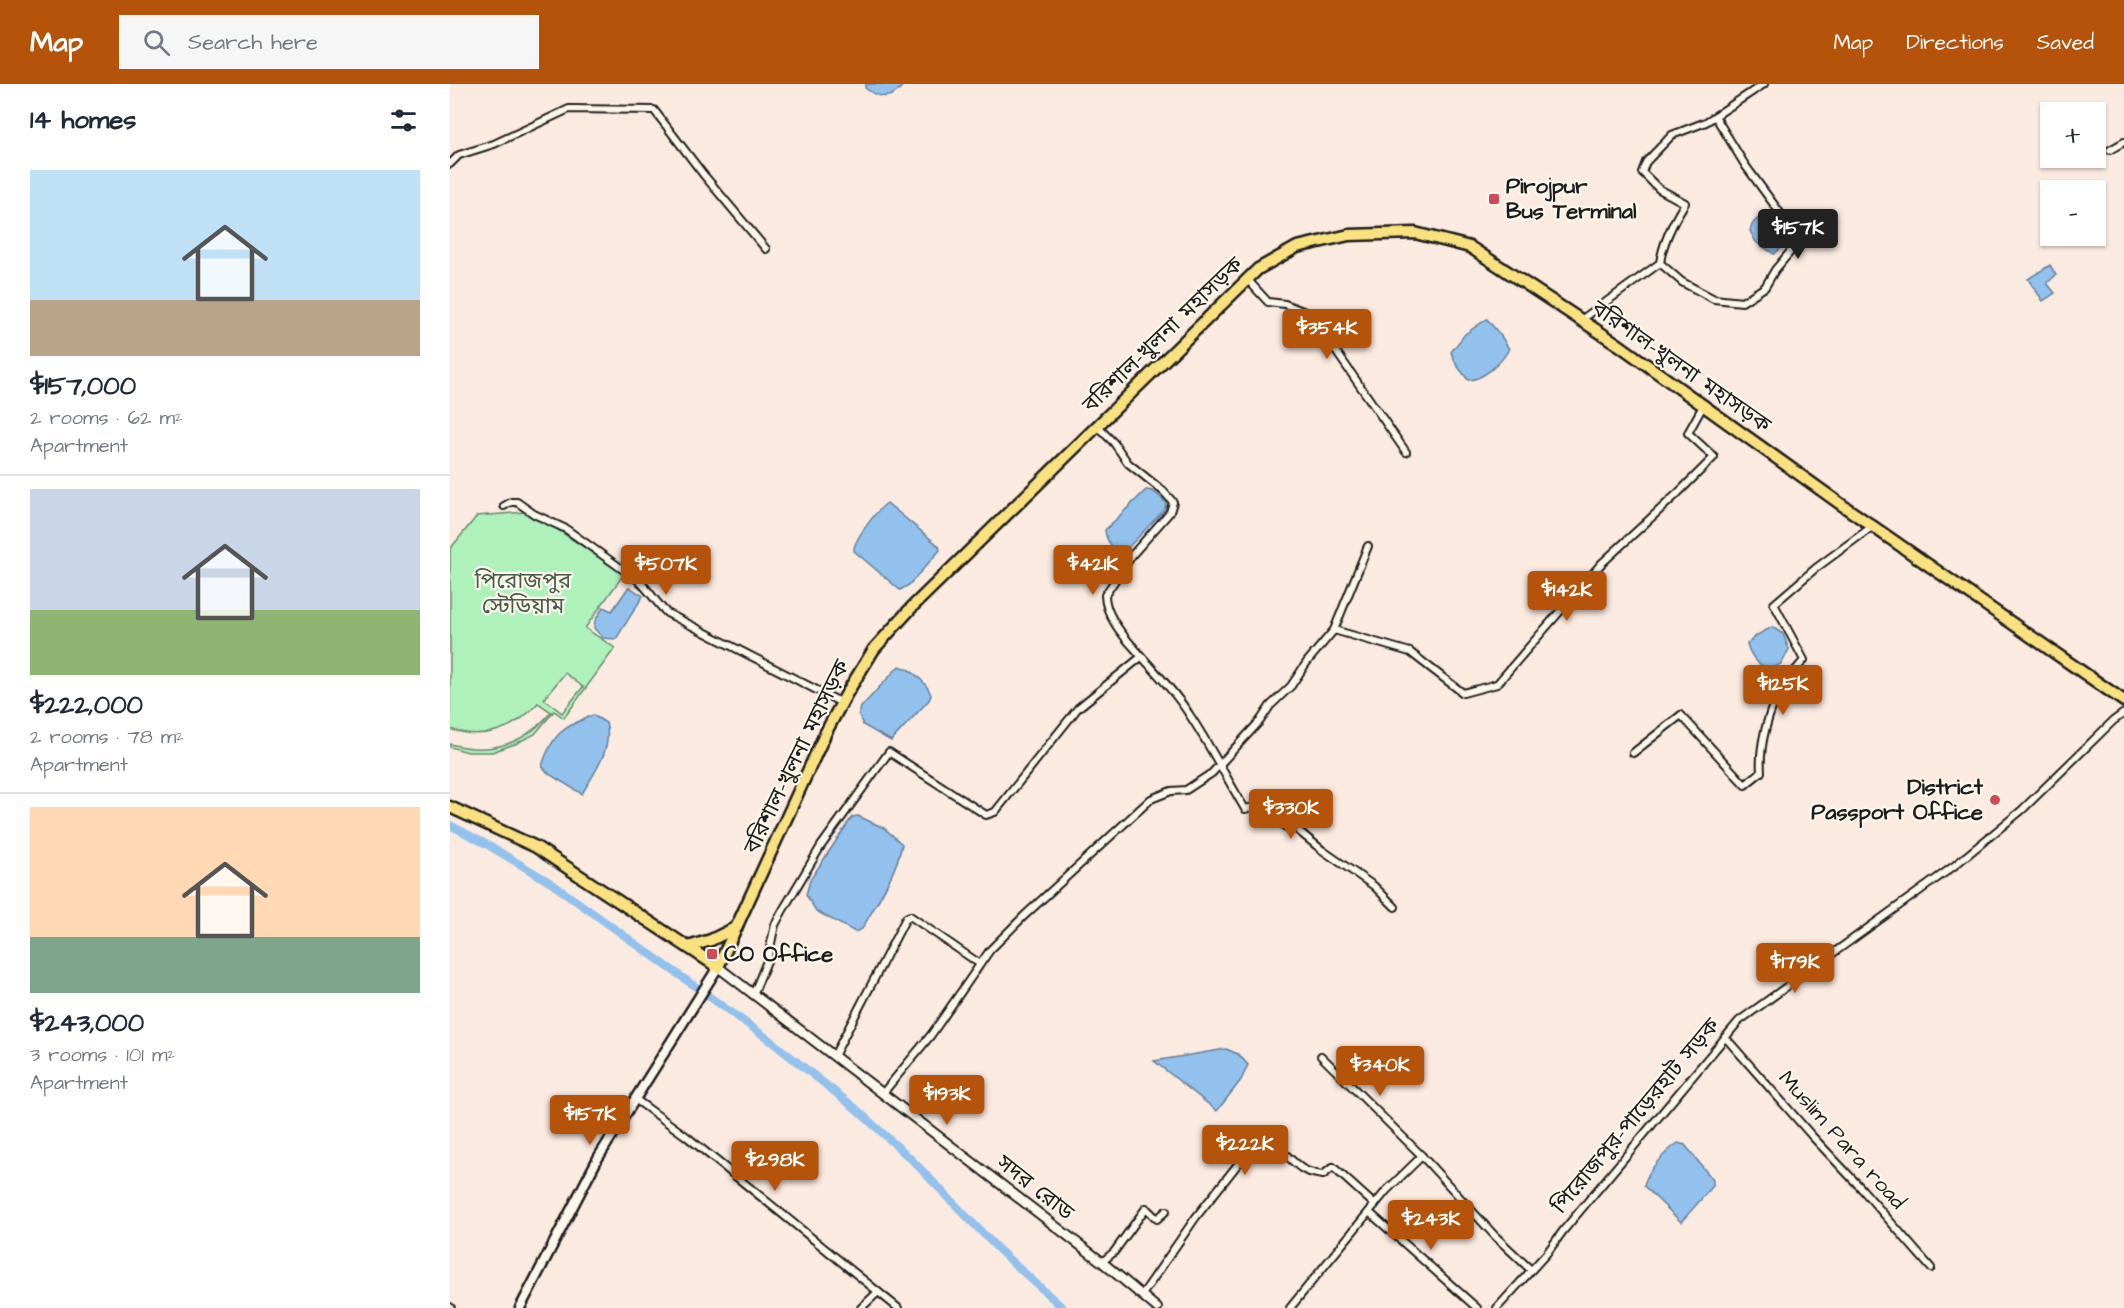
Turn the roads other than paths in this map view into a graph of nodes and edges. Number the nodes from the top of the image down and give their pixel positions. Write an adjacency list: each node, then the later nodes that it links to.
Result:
1 (1764, 84): 2 (street)
2 (1715, 116): 7 (street); 7 (street)
3 (2124, 142): 4 (street)
4 (2110, 150)
5 (450, 164): 6 (street)
6 (766, 249)
7 (1660, 264): 9 (street)
8 (1247, 279): 9 (highway, বরিশাল-খুলনা মহাসড়ক); 11 (highway, বরিশাল-খুলনা মহাসড়ক); 12 (street)
9 (1581, 320): 10 (highway, বরিশাল-খুলনা মহাসড়ক)
10 (1703, 406): 14 (highway, বরিশাল-খুলনা মহাসড়ক); 16 (street)
11 (1097, 426): 17 (street); 19 (highway, বরিশাল-খুলনা মহাসড়ক)
12 (1406, 452)
13 (504, 506): 19 (street)
14 (1873, 526): 18 (highway, বরিশাল-খুলনা মহাসড়ক); 21 (street)
15 (1368, 546): 16 (street)
16 (1334, 630): 22 (street)
17 (1141, 657): 22 (street); 29 (street)
18 (2124, 701)
19 (842, 703): 25 (highway, বরিশাল-খুলনা মহাসড়ক)
20 (2124, 713): 30 (street, পিরোজপুর-পাড়েরহাট সড়ক)
21 (1633, 753)
22 (1221, 765): 24 (street); 27 (street)
23 (450, 807): 26 (highway)
24 (1395, 907)
25 (737, 927): 26 (highway); 28 (highway, বরিশাল-খুলনা মহাসড়ক)
26 (688, 947): 28 (highway)
27 (980, 964): 31 (street); 33 (street)
28 (717, 968): 29 (street, সদর রোড); 34 (main road)
29 (753, 995): 31 (street, সদর রোড)
30 (1725, 1037): 40 (street, Muslim Para road); 41 (street, পিরোজপুর-পাড়েরহাট সড়ক)
31 (834, 1056): 33 (street, সদর রোড)
32 (1321, 1056): 35 (street)
33 (883, 1093): 39 (street, সদর রোড)
34 (635, 1099): 42 (street); 44 (main road)
35 (1422, 1156): 36 (street); 41 (street)
36 (1375, 1205): 38 (street); 43 (street)
37 (1166, 1211): 39 (street)
38 (1369, 1212): 48 (street); 49 (street)
39 (1102, 1262): 43 (street, সদর রোড)
40 (1930, 1268)
41 (1531, 1270): 50 (street, পিরোজপুর-পাড়েরহাট সড়ক)
42 (878, 1292): 45 (street); 46 (street)
43 (1142, 1295): 47 (street, সদর রোড)
44 (520, 1308)
45 (861, 1308)
46 (898, 1308)
47 (1157, 1308)
48 (1290, 1308)
49 (1477, 1308)
50 (1497, 1308)

